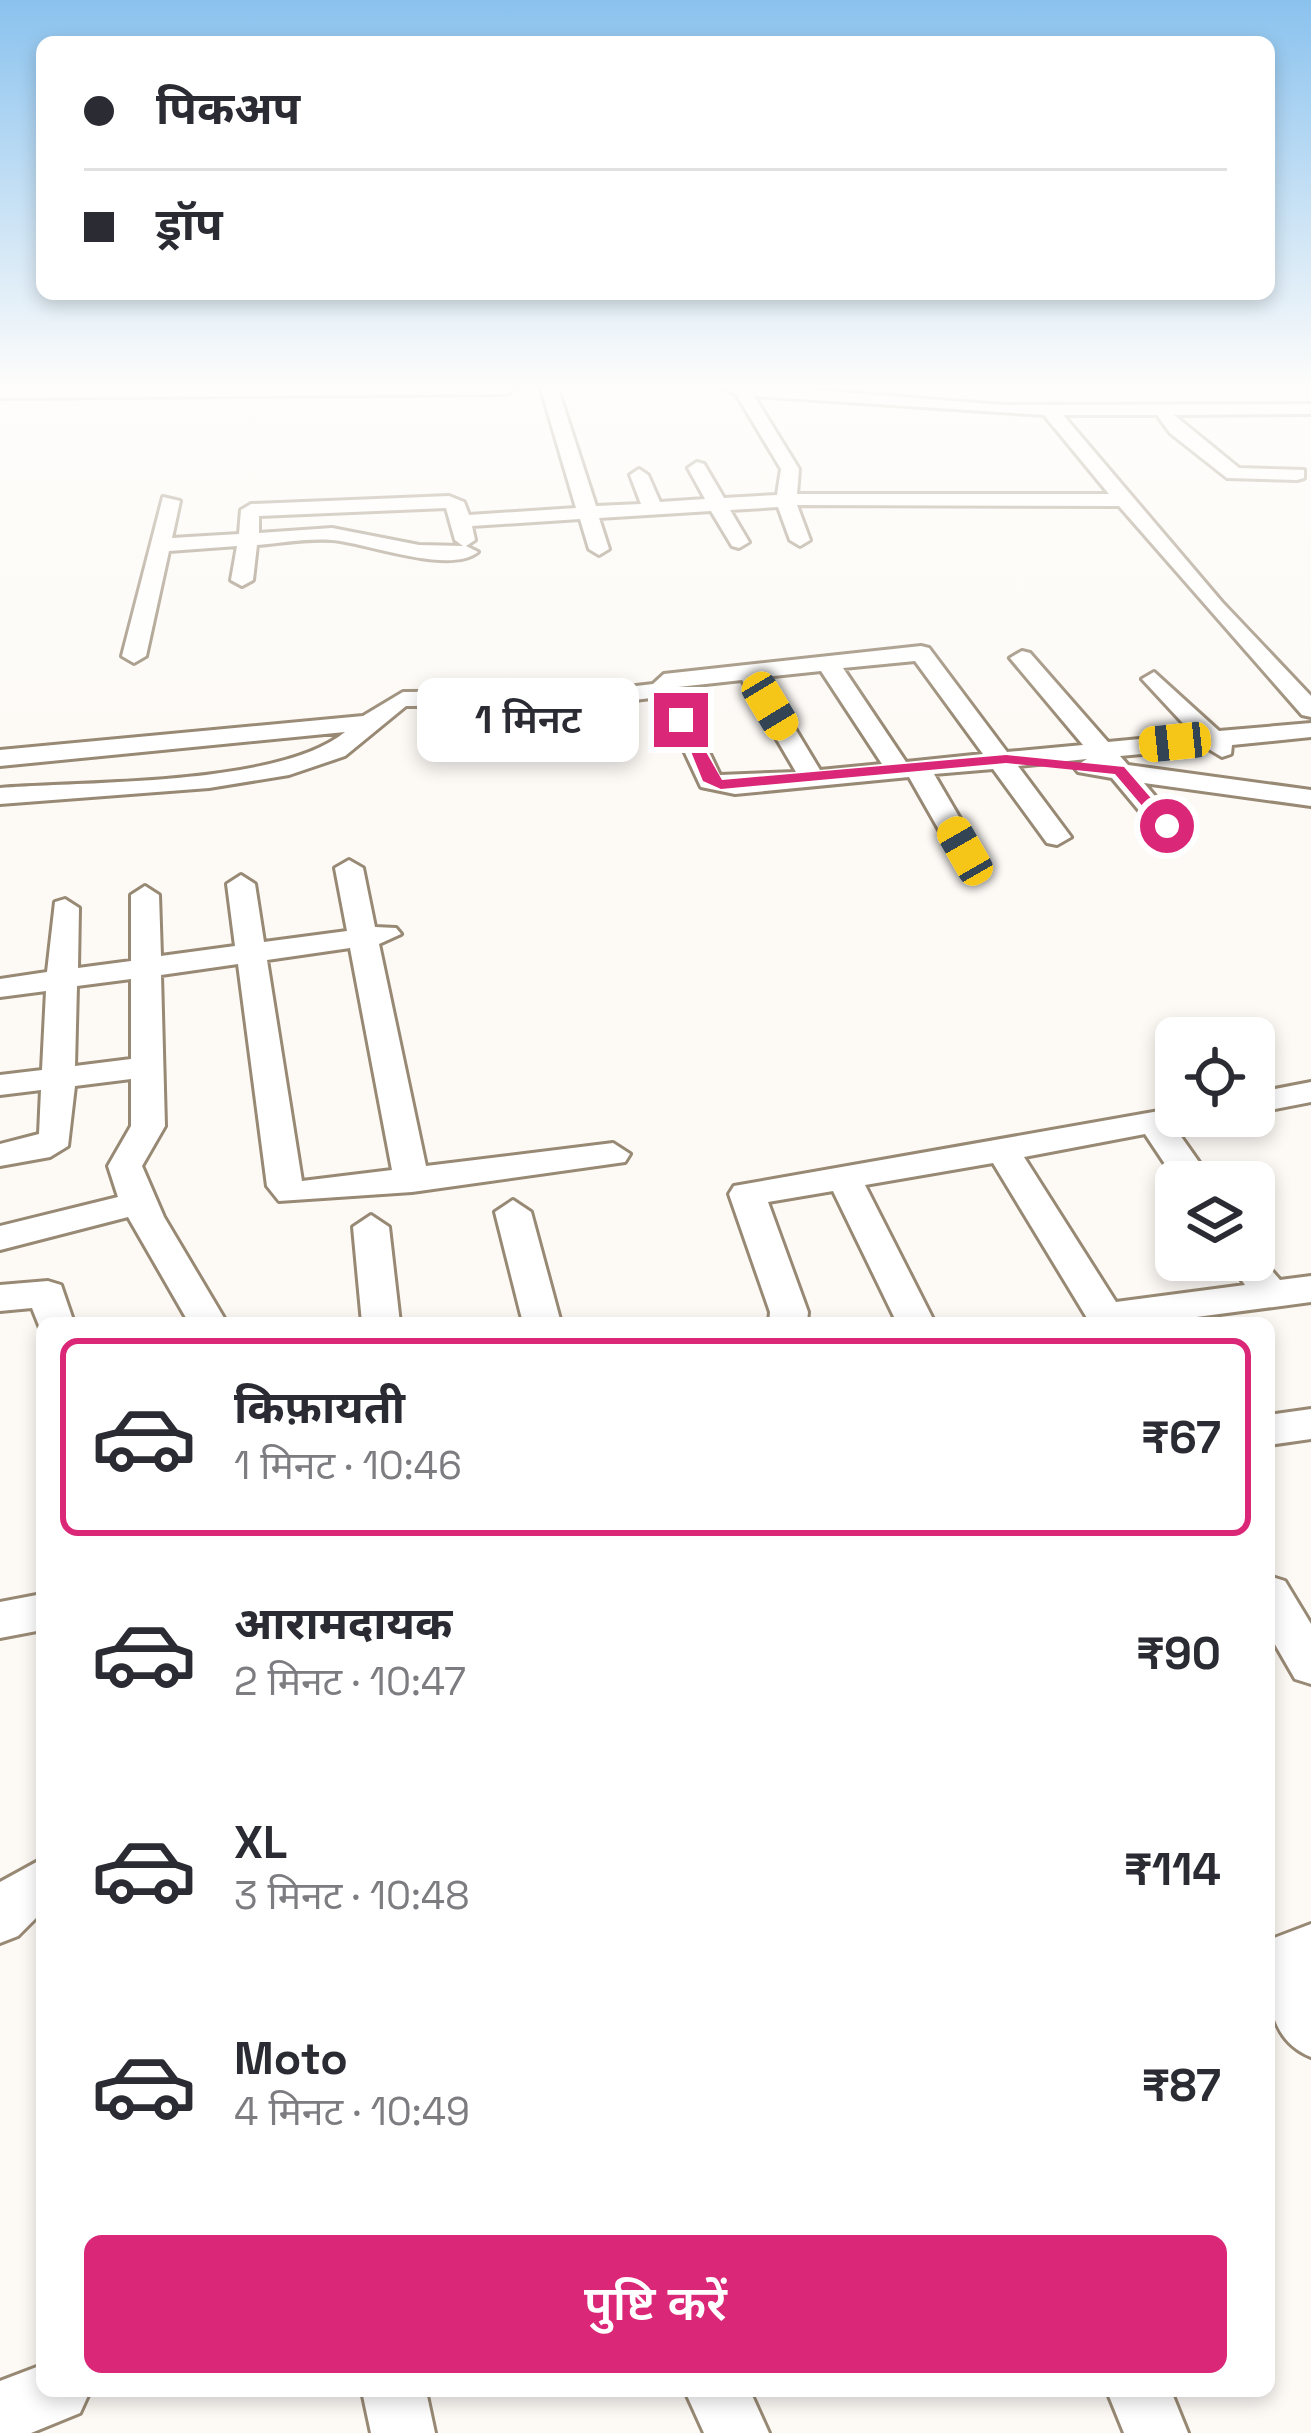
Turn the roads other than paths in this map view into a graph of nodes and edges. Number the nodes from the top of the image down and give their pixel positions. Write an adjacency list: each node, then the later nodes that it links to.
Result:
1 (170, 503): 17 (street)
2 (250, 503): 14 (street)
3 (450, 503): 13 (street)
4 (583, 503): 12 (street)
5 (650, 503): 11 (street)
6 (715, 503): 10 (street)
7 (773, 503): 10 (street)
8 (787, 503): 15 (street)
9 (1127, 503): 26 (street)
10 (718, 509): 11 (street); 16 (street)
11 (654, 512): 12 (street)
12 (587, 516): 13 (street); 18 (street)
13 (460, 521): 14 (street)
14 (250, 538): 17 (street); 19 (street)
15 (800, 540)
16 (739, 542)
17 (161, 545): 20 (street)
18 (599, 549)
19 (242, 580)
20 (134, 656)
21 (1022, 658): 32 (street)
22 (826, 662): 23 (street); 31 (street); 33 (street)
23 (748, 670): 25 (street); 34 (street)
24 (1154, 679): 29 (street)
25 (667, 689): 27 (street); 34 (street)
26 (1311, 710)
27 (376, 722): 30 (street); 36 (street)
28 (1311, 730): 29 (street)
29 (1212, 739): 32 (street); 35 (street)
30 (0, 758)
31 (1004, 759): 32 (street); 33 (street); 39 (street)
32 (1110, 760): 35 (street); 38 (street)
33 (908, 769): 34 (street); 40 (street)
34 (812, 778)
35 (1262, 790): 37 (street)
36 (0, 796)
37 (1311, 798)
38 (1167, 826)
39 (1057, 836)
40 (965, 851)
41 (349, 868): 45 (street)
42 (241, 884): 46 (street)
43 (145, 896): 47 (street)
44 (64, 908): 48 (street)
45 (373, 936): 46 (street); 60 (street)
46 (249, 954): 47 (street); 60 (street)
47 (142, 968): 48 (street); 50 (street)
48 (58, 980): 49 (street); 51 (street)
49 (0, 988)
50 (146, 1066): 51 (street); 61 (street)
51 (58, 1078): 52 (street); 58 (street)
52 (0, 1085)
53 (1311, 1092): 54 (street)
54 (1275, 1099)
55 (1155, 1122): 56 (street)
56 (1003, 1151): 59 (street); 75 (street)
57 (613, 1154): 60 (street)
58 (0, 1155)
59 (843, 1176): 73 (street); 74 (street)
60 (412, 1181)
61 (136, 1204): 64 (street); 70 (street)
62 (513, 1212): 72 (street)
63 (371, 1227): 71 (street)
64 (0, 1238)
65 (1261, 1281): 67 (street)
66 (1311, 1289): 67 (street)
67 (1270, 1294): 76 (street)
68 (0, 1298): 69 (street)
69 (54, 1317)
70 (205, 1317)
71 (380, 1317)
72 (540, 1317)
73 (789, 1317)
74 (913, 1317)
75 (1107, 1317)
76 (1121, 1317)
77 (1311, 1424): 78 (street)
78 (1275, 1429)
79 (1275, 1604): 82 (street)
80 (36, 1613): 81 (street)
81 (0, 1620)
82 (1311, 1665)
83 (36, 1887): 84 (street)
84 (0, 1918)
85 (1284, 1959): 86 (street)
86 (1311, 2030)
87 (42, 2397): 91 (street)
88 (395, 2397): 92 (street)
89 (720, 2397): 93 (street)
90 (1141, 2397): 94 (street)
91 (0, 2413)
92 (403, 2433)
93 (737, 2433)
94 (1156, 2433)

